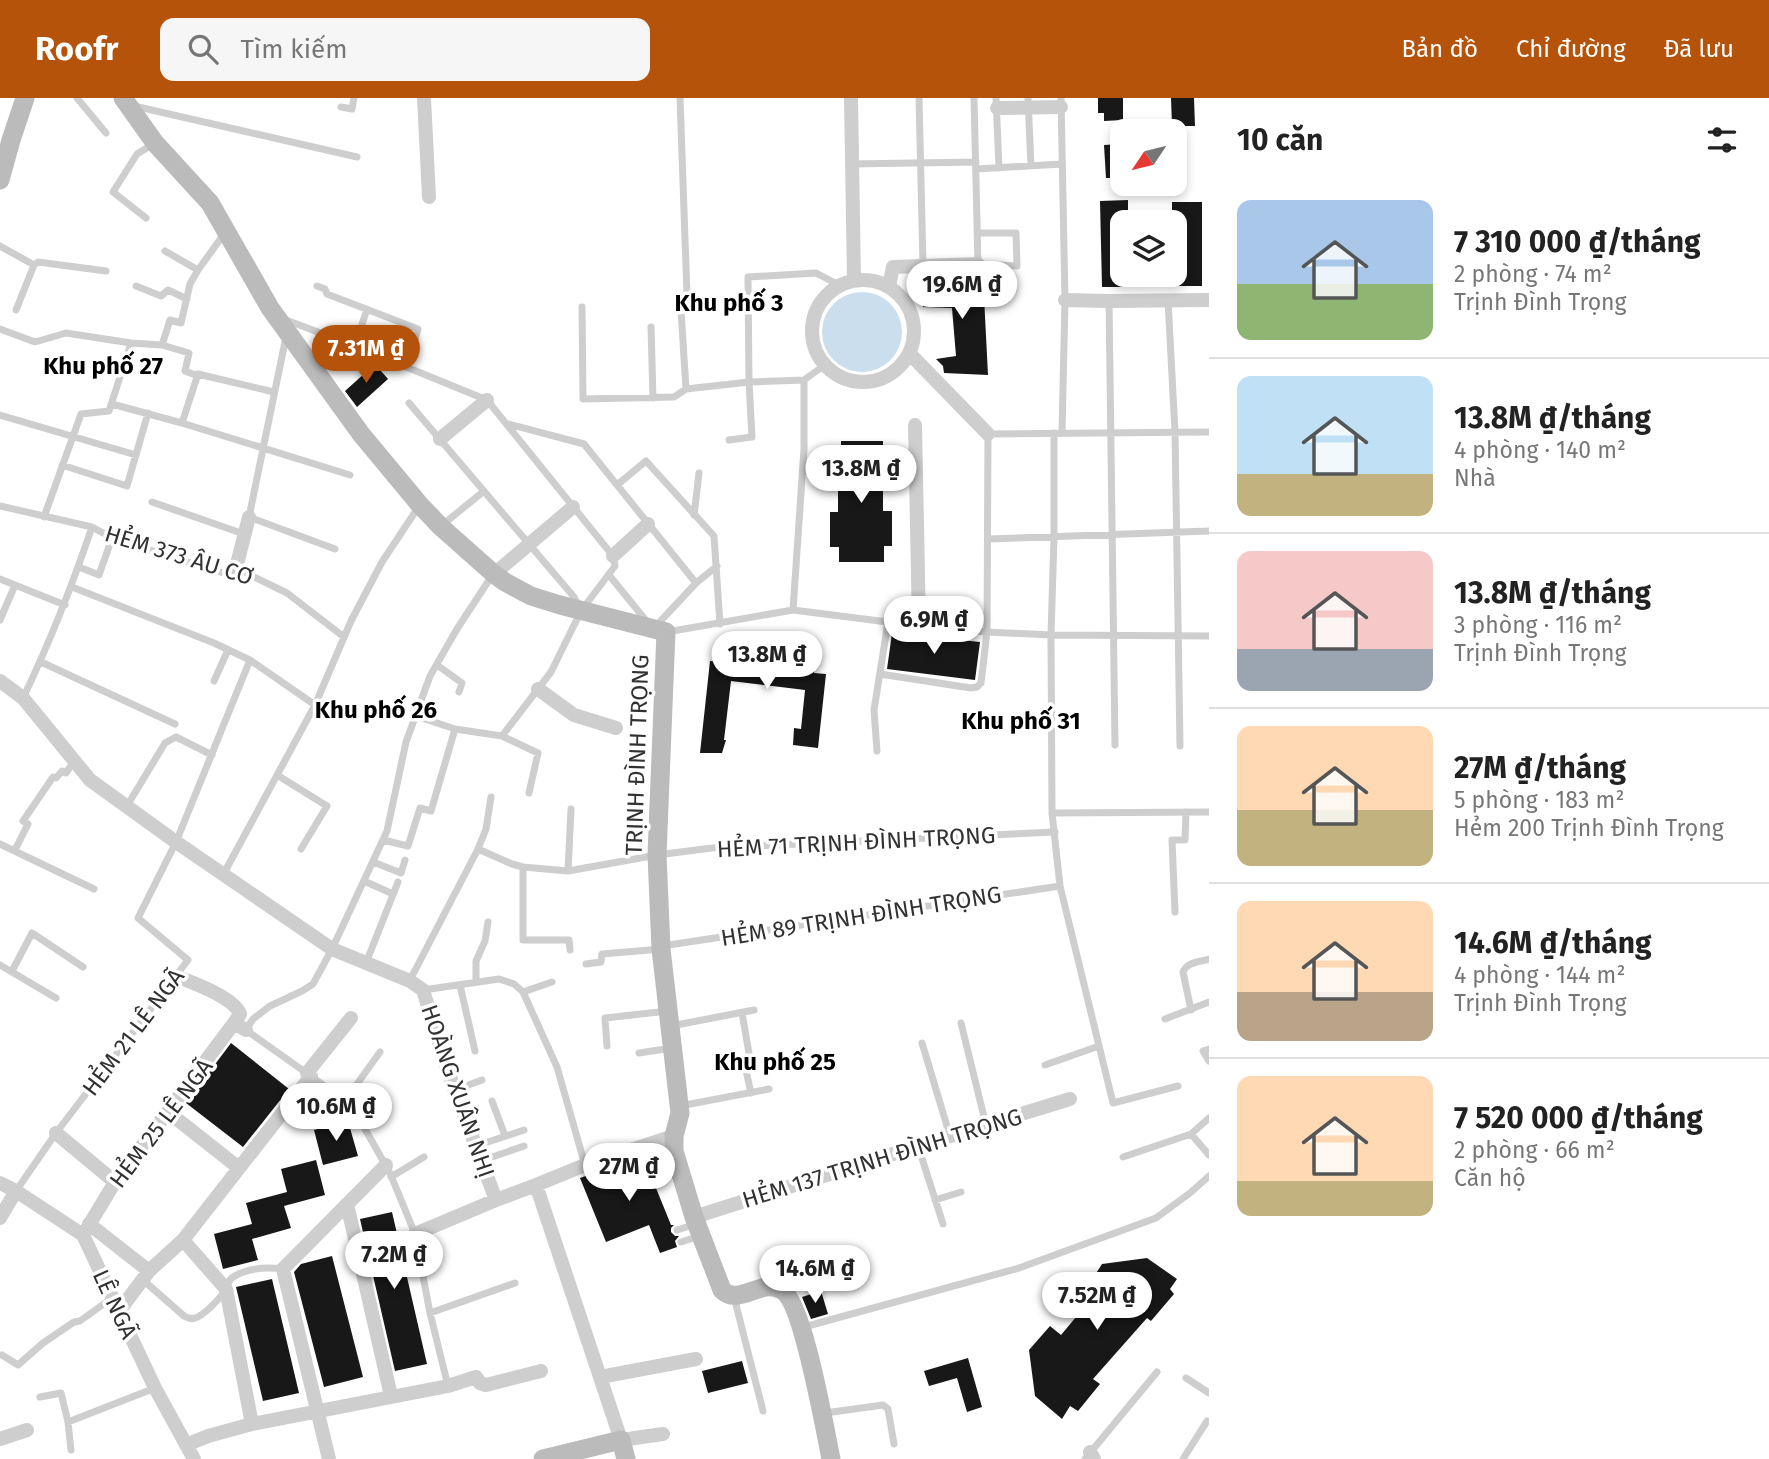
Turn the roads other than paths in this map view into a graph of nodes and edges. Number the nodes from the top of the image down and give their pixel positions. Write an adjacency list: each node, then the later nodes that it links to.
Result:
1 (25, 98): 15 (street)
2 (77, 98): 14 (lane)
3 (354, 98): 13 (lane)
4 (424, 98): 25 (street)
5 (680, 98): 62 (lane)
6 (851, 98): 19 (street)
7 (919, 98): 18 (lane)
8 (974, 98): 21 (lane)
9 (125, 101): 16 (street, TRỊNH ĐÌNH TRỌNG); 17 (lane)
10 (1061, 102): 12 (street); 20 (lane)
11 (997, 103): 12 (street); 23 (lane)
12 (1028, 103): 22 (lane)
13 (341, 107)
14 (106, 133)
15 (5, 138): 24 (street)
16 (155, 143): 26 (lane); 27 (street, TRỊNH ĐÌNH TRỌNG)
17 (357, 157)
18 (921, 163): 19 (lane); 21 (lane); 33 (lane)
19 (851, 164): 36 (street)
20 (1062, 164): 22 (lane); 42 (lane)
21 (976, 166): 23 (lane); 28 (lane)
22 (1031, 166): 23 (lane)
23 (999, 168)
24 (0, 180)
25 (429, 197)
26 (146, 218)
27 (227, 230): 34 (lane); 49 (street, TRỊNH ĐÌNH TRỌNG)
28 (977, 233): 31 (lane); 31 (lane)
29 (0, 246): 32 (lane)
30 (165, 251): 34 (lane)
31 (978, 264): 33 (street)
32 (34, 265): 35 (lane); 48 (lane)
33 (923, 266): 40 (street)
34 (198, 270): 41 (lane)
35 (106, 271)
36 (853, 280): 37 (street); 40 (street)
37 (839, 285): 57 (street); 61 (lane)
38 (136, 286): 41 (lane)
39 (317, 286): 47 (lane)
40 (889, 286): 56 (street)
41 (187, 299): 54 (lane)
42 (1065, 300): 45 (street); 75 (lane)
43 (1168, 300): 44 (street); 45 (street); 73 (lane)
44 (1209, 300)
45 (1110, 301): 76 (lane)
46 (582, 307): 64 (lane)
47 (367, 309): 55 (lane); 58 (lane)
48 (16, 310)
49 (275, 316): 52 (street, TRỊNH ĐÌNH TRỌNG); 55 (lane)
50 (651, 327): 64 (lane)
51 (0, 329): 53 (lane)
52 (287, 332): 63 (lane); 89 (street, TRỊNH ĐÌNH TRỌNG)
53 (131, 343): 54 (lane); 67 (lane)
54 (162, 345): 59 (lane)
55 (355, 346): 58 (lane)
56 (909, 353): 57 (street); 77 (street)
57 (825, 365): 60 (lane)
58 (407, 367): 65 (lane)
59 (198, 376): 63 (lane); 70 (lane)
60 (804, 380): 61 (lane); 118 (lane)
61 (749, 382): 62 (lane); 80 (lane)
62 (686, 388): 64 (lane)
63 (274, 391): 81 (lane)
64 (653, 398)
65 (487, 400): 71 (lane); 79 (street)
66 (410, 403): 79 (lane)
67 (112, 404): 68 (lane); 78 (lane)
68 (148, 413): 70 (lane); 82 (lane)
69 (0, 415): 78 (lane)
70 (183, 423): 81 (lane)
71 (507, 424): 86 (lane); 91 (lane)
72 (915, 425): 123 (street)
73 (1175, 432): 74 (lane); 76 (lane); 99 (lane)
74 (1209, 432)
75 (1058, 433): 76 (lane); 77 (lane); 102 (lane)
76 (1111, 433): 101 (lane)
77 (988, 434): 104 (lane)
78 (73, 437): 82 (lane); 83 (lane)
79 (440, 439): 87 (lane)
80 (729, 440)
81 (264, 448): 85 (lane); 94 (lane)
82 (136, 455): 83 (lane)
83 (62, 465): 93 (lane)
84 (699, 473): 92 (lane)
85 (350, 475)
86 (617, 485): 92 (lane); 95 (lane)
87 (484, 491): 97 (lane); 105 (lane)
88 (152, 502): 100 (lane)
89 (420, 505): 97 (street, TRỊNH ĐÌNH TRỌNG); 130 (lane)
90 (0, 506): 93 (lane, HẺM 373 ÂU CƠ)
91 (573, 507): 105 (street); 107 (lane)
92 (694, 515): 108 (lane)
93 (44, 517): 96 (lane, HẺM 373 ÂU CƠ)
94 (249, 517): 100 (street); 106 (lane)
95 (648, 524): 107 (street); 114 (lane)
96 (92, 527): 103 (lane, HẺM 373 ÂU CƠ); 109 (lane)
97 (441, 527): 111 (street, TRỊNH ĐÌNH TRỌNG)
98 (1209, 531): 99 (lane)
99 (1177, 533): 101 (lane); 128 (lane)
100 (245, 534): 110 (street)
101 (1113, 535): 102 (lane); 127 (lane)
102 (1054, 537): 104 (lane); 126 (lane)
103 (113, 538): 109 (lane); 110 (lane, HẺM 373 ÂU CƠ)
104 (988, 539): 125 (lane)
105 (529, 544): 111 (street); 119 (lane)
106 (335, 549)
107 (613, 556): 112 (lane)
108 (717, 566): 114 (lane); 122 (lane)
109 (79, 567): 116 (lane)
110 (236, 568): 130 (lane, HẺM 373 ÂU CƠ)
111 (494, 574): 119 (street, TRỊNH ĐÌNH TRỌNG); 134 (lane)
112 (610, 575): 119 (lane); 124 (lane)
113 (0, 579): 115 (lane)
114 (696, 583): 124 (lane)
115 (15, 585): 117 (lane); 120 (lane)
116 (72, 587): 117 (lane); 131 (lane)
117 (65, 605): 133 (lane)
118 (793, 610): 121 (lane); 122 (lane)
119 (581, 611): 124 (street, TRỊNH ĐÌNH TRỌNG); 138 (lane)
120 (0, 620)
121 (888, 622): 123 (lane); 135 (lane)
122 (720, 624): 124 (lane)
123 (919, 626): 125 (lane)
124 (660, 631): 167 (street, TRỊNH ĐÌNH TRỌNG)
125 (987, 632): 126 (lane); 135 (lane)
126 (1051, 635): 127 (lane); 159 (lane)
127 (1115, 635): 128 (lane); 147 (lane)
128 (1179, 636): 129 (lane); 148 (lane)
129 (1209, 636)
130 (344, 637): 141 (lane)
131 (228, 650): 132 (lane); 137 (lane)
132 (250, 660): 141 (lane); 150 (lane)
133 (41, 662): 140 (lane); 143 (lane)
134 (437, 665): 139 (lane); 142 (lane)
135 (880, 674): 149 (lane)
136 (0, 681): 140 (street, HOÀNG XUÂN NHỊ)
137 (214, 681)
138 (538, 689): 144 (street); 146 (lane)
139 (459, 692)
140 (23, 698): 151 (street, HOÀNG XUÂN NHỊ)
141 (315, 705): 152 (lane)
142 (416, 716): 145 (lane); 161 (lane)
143 (175, 724)
144 (616, 728)
145 (455, 729): 146 (lane); 161 (lane)
146 (502, 736): 153 (lane)
147 (1115, 745)
148 (1180, 746)
149 (877, 751)
150 (212, 755): 155 (lane); 162 (lane)
151 (75, 761): 155 (street, HOÀNG XUÂN NHỊ); 166 (lane)
152 (277, 775): 164 (lane); 172 (lane)
153 (529, 793)
154 (491, 797): 165 (lane)
155 (127, 806): 162 (street, HOÀNG XUÂN NHỊ)
156 (571, 810): 171 (lane)
157 (1186, 812): 158 (lane); 159 (lane); 178 (lane)
158 (1209, 812)
159 (1052, 813): 160 (lane)
160 (1055, 832): 167 (lane, HẺM 71 TRỊNH ĐÌNH TRỌNG); 175 (lane)
161 (383, 840): 169 (lane)
162 (176, 842): 172 (street, HOÀNG XUÂN NHỊ); 189 (lane, HẺM 21 LÊ NGÃ)
163 (0, 844): 166 (lane)
164 (301, 849)
165 (478, 849): 170 (lane, HẺM 71 TRỊNH ĐÌNH TRỌNG); 190 (lane)
166 (15, 850): 176 (lane)
167 (657, 855): 171 (lane, HẺM 71 TRỊNH ĐÌNH TRỌNG); 180 (street, TRỊNH ĐÌNH TRỌNG)
168 (405, 860): 169 (lane)
169 (373, 862): 173 (lane)
170 (523, 867): 171 (lane, HẺM 71 TRỊNH ĐÌNH TRỌNG); 182 (lane)
171 (568, 871)
172 (222, 875): 181 (street, HOÀNG XUÂN NHỊ)
173 (364, 881): 177 (lane); 181 (lane)
174 (398, 882): 177 (lane)
175 (1060, 886): 180 (lane, HẺM 89 TRỊNH ĐÌNH TRỌNG); 208 (lane)
176 (94, 889)
177 (393, 894): 184 (lane)
178 (1175, 912)
179 (488, 922): 191 (lane)
180 (661, 948): 185 (lane, HẺM 89 TRỊNH ĐÌNH TRỌNG); 202 (street, TRỊNH ĐÌNH TRỌNG)
181 (332, 949): 184 (street, HOÀNG XUÂN NHỊ); 205 (lane)
182 (570, 950)
183 (1209, 959): 199 (lane)
184 (366, 963): 190 (street, HOÀNG XUÂN NHỊ)
185 (586, 964)
186 (0, 965): 188 (lane)
187 (83, 967): 188 (lane)
188 (12, 971): 196 (lane)
189 (176, 976): 205 (street); 230 (lane, HẺM 21 LÊ NGÃ)
190 (410, 981): 194 (street, HOÀNG XUÂN NHỊ)
191 (476, 982): 193 (lane); 195 (lane)
192 (552, 982): 195 (lane)
193 (460, 985): 194 (lane); 211 (lane)
194 (423, 990): 220 (street, HOÀNG XUÂN NHỊ)
195 (523, 992): 242 (lane)
196 (55, 998)
197 (1209, 1002): 199 (lane)
198 (754, 1010): 200 (lane)
199 (1191, 1010): 203 (lane)
200 (742, 1013): 202 (lane); 221 (lane)
201 (351, 1018): 216 (street)
202 (669, 1019): 207 (lane); 209 (street, TRỊNH ĐÌNH TRỌNG)
203 (1165, 1019)
204 (961, 1023): 228 (lane)
205 (240, 1026): 216 (lane); 226 (street, HẺM 25 LÊ NGÃ)
206 (922, 1043): 234 (lane)
207 (607, 1045)
208 (1099, 1046): 215 (lane); 218 (lane)
209 (673, 1047): 213 (lane); 225 (street, TRỊNH ĐÌNH TRỌNG)
210 (1209, 1049): 214 (lane)
211 (475, 1051)
212 (380, 1052): 222 (lane)
213 (639, 1053)
214 (1209, 1061)
215 (1045, 1065)
216 (309, 1074): 222 (lane); 243 (street)
217 (482, 1080): 220 (lane)
218 (1178, 1086)
219 (769, 1089): 221 (lane)
220 (455, 1090): 235 (street, HOÀNG XUÂN NHỊ)
221 (751, 1093): 225 (lane)
222 (352, 1099): 244 (lane)
223 (1070, 1099): 228 (street, HẺM 137 TRỊNH ĐÌNH TRỌNG)
224 (492, 1101): 232 (lane)
225 (679, 1106): 233 (street, TRỊNH ĐÌNH TRỌNG)
226 (168, 1112): 243 (street); 246 (street, HẺM 25 LÊ NGÃ)
227 (1209, 1118): 231 (lane)
228 (986, 1125): 234 (street, HẺM 137 TRỊNH ĐÌNH TRỌNG)
229 (524, 1130): 232 (lane)
230 (56, 1133): 246 (street); 249 (lane, HẺM 21 LÊ NGÃ)
231 (1191, 1133): 238 (lane); 240 (lane)
232 (505, 1136): 235 (lane)
233 (674, 1136): 242 (street, HOÀNG XUÂN NHỊ); 256 (street, TRỊNH ĐÌNH TRỌNG)
234 (950, 1136): 237 (street, HẺM 137 TRỊNH ĐÌNH TRỌNG)
235 (476, 1146): 241 (street, HOÀNG XUÂN NHỊ)
236 (524, 1146): 241 (lane)
237 (918, 1146): 252 (lane); 256 (street, HẺM 137 TRỊNH ĐÌNH TRỌNG)
238 (1209, 1155)
239 (424, 1157): 244 (lane)
240 (1123, 1157)
241 (481, 1161): 251 (street, HOÀNG XUÂN NHỊ)
242 (586, 1165): 248 (street, HOÀNG XUÂN NHỊ)
243 (239, 1168): 260 (street)
244 (388, 1171): 253 (street); 259 (lane)
245 (1209, 1176): 269 (lane)
246 (115, 1182): 257 (street, HẺM 25 LÊ NGÃ)
247 (0, 1183): 249 (street)
248 (536, 1185): 251 (street, HOÀNG XUÂN NHỊ); 274 (street)
249 (16, 1191): 254 (street); 257 (street)
250 (961, 1192): 252 (lane)
251 (496, 1200): 259 (street)
252 (935, 1200): 255 (lane)
253 (347, 1204): 262 (street); 279 (street)
254 (0, 1218)
255 (943, 1224)
256 (697, 1226): 258 (lane); 261 (lane); 266 (street, TRỊNH ĐÌNH TRỌNG)
257 (86, 1230): 263 (street); 267 (street, LÊ NGÃ)
258 (677, 1230)
259 (415, 1234): 268 (lane)
260 (183, 1240): 263 (street); 265 (street)
261 (681, 1242)
262 (283, 1269): 265 (lane); 282 (street)
263 (146, 1275): 265 (lane); 267 (street)
264 (515, 1283): 268 (lane)
265 (226, 1289): 286 (street)
266 (734, 1296): 269 (street); 281 (lane)
267 (115, 1304): 270 (lane); 277 (street, LÊ NGÃ)
268 (430, 1313): 276 (lane)
269 (802, 1327): 283 (street)
270 (2, 1355)
271 (696, 1359): 274 (street)
272 (541, 1371): 276 (street)
273 (1157, 1372): 294 (lane)
274 (600, 1377): 293 (street)
275 (1186, 1378): 278 (lane)
276 (447, 1385): 279 (street)
277 (155, 1388): 285 (lane); 291 (street, LÊ NGÃ)
278 (1209, 1394)
279 (391, 1396): 282 (street)
280 (40, 1397): 285 (lane)
281 (763, 1411)
282 (318, 1412): 286 (street); 296 (street)
283 (821, 1413): 290 (lane); 298 (street)
284 (1207, 1421): 299 (lane)
285 (68, 1422): 292 (lane)
286 (252, 1424): 291 (street)
287 (27, 1430): 289 (street)
288 (663, 1434): 293 (street)
289 (0, 1439)
290 (894, 1444)
291 (186, 1445): 295 (street, LÊ NGÃ)
292 (71, 1450)
293 (623, 1450): 297 (street)
294 (1089, 1457)
295 (194, 1459)
296 (329, 1459)
297 (543, 1459)
298 (831, 1459)
299 (1183, 1459)

